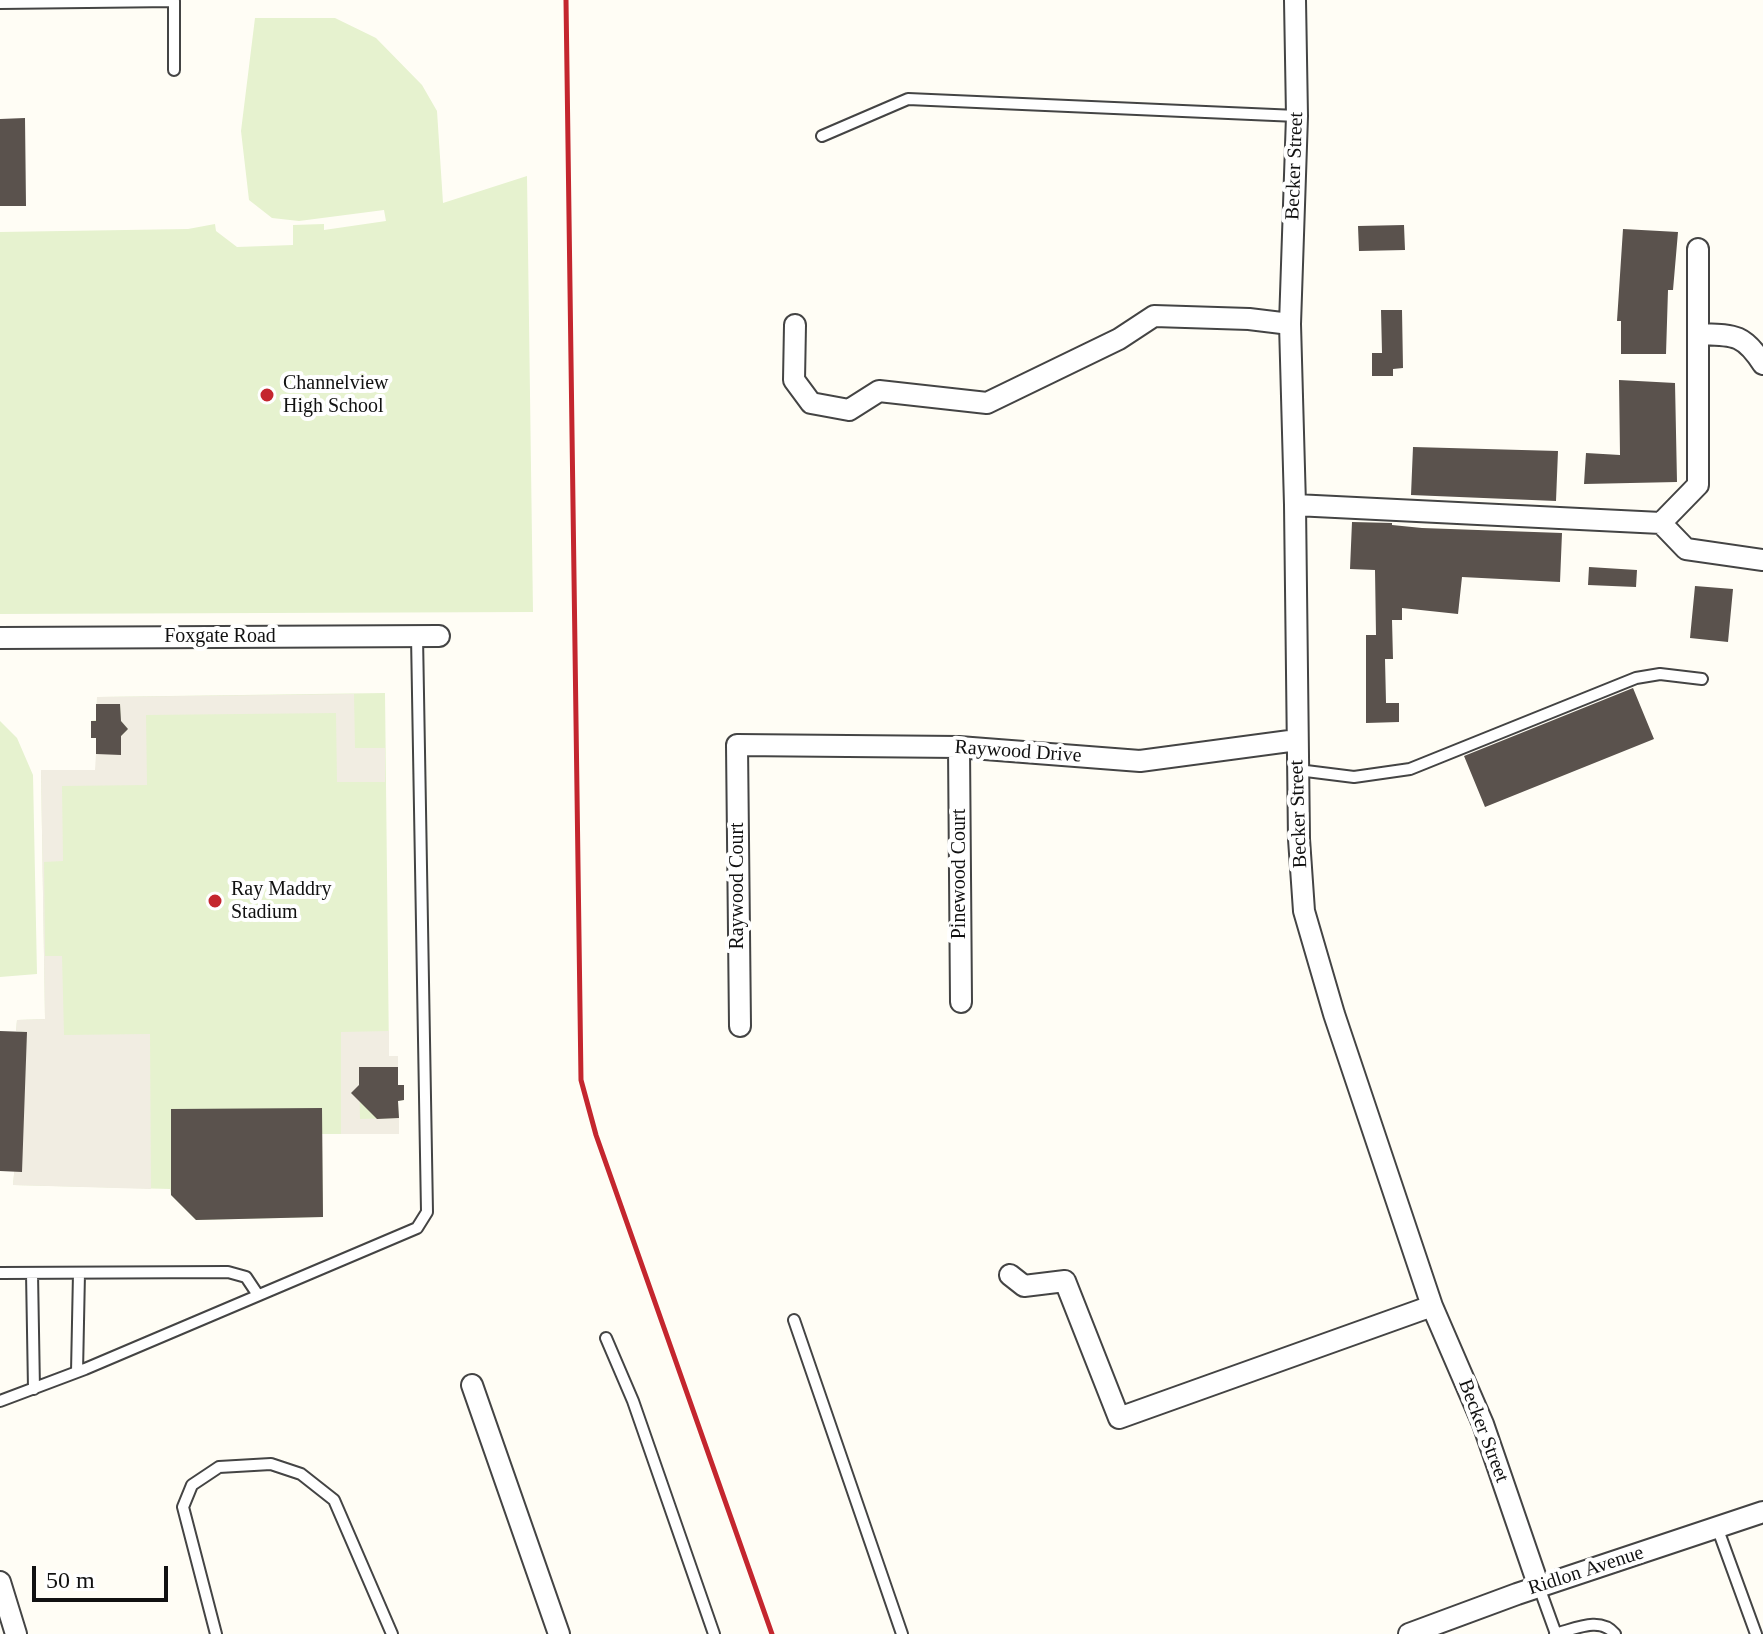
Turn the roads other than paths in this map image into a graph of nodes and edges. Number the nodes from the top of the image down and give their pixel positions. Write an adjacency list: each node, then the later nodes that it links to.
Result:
1 (1295, 0): 4 (street, Becker Street)
2 (0, 3): 3 (lane)
3 (174, 70)
4 (1297, 116): 5 (lane); 7 (street, Becker Street)
5 (822, 136)
6 (1698, 249): 9 (street)
7 (1290, 324): 8 (street); 11 (street, Becker Street)
8 (795, 325)
9 (1698, 334): 10 (street); 12 (street)
10 (1763, 364)
11 (1295, 505): 12 (street); 18 (street, Becker Street)
12 (1661, 523): 13 (street)
13 (1763, 560)
14 (417, 636): 15 (street, Foxgate Road); 16 (street, Foxgate Road); 28 (lane)
15 (439, 636)
16 (0, 638)
17 (1702, 679): 21 (lane)
18 (1297, 740): 20 (street, Raywood Drive); 21 (street, Becker Street)
19 (737, 745): 20 (street, Raywood Drive); 23 (street, Raywood Court)
20 (959, 747): 22 (street, Pinewood Court)
21 (1298, 770): 29 (street, Becker Street)
22 (961, 1002)
23 (740, 1026)
24 (0, 1273): 25 (lane)
25 (32, 1273): 26 (lane); 34 (lane)
26 (79, 1273): 28 (lane); 32 (lane)
27 (1010, 1275): 29 (street)
28 (258, 1295): 32 (lane)
29 (1432, 1306): 39 (street, Becker Street)
30 (794, 1320): 45 (lane)
31 (606, 1338): 44 (lane)
32 (77, 1372): 34 (lane)
33 (472, 1385): 43 (street)
34 (34, 1389): 35 (lane)
35 (0, 1401)
36 (1763, 1512): 37 (street, Ridlon Avenue)
37 (1717, 1527): 39 (street, Ridlon Avenue); 49 (lane)
38 (0, 1582): 40 (street)
39 (1539, 1587): 46 (street, Ridlon Avenue); 47 (lane)
40 (16, 1634)
41 (216, 1634): 42 (lane)
42 (392, 1634)
43 (559, 1634)
44 (714, 1634)
45 (902, 1634)
46 (1409, 1634)
47 (1556, 1634): 48 (lane)
48 (1615, 1634)
49 (1756, 1634)

